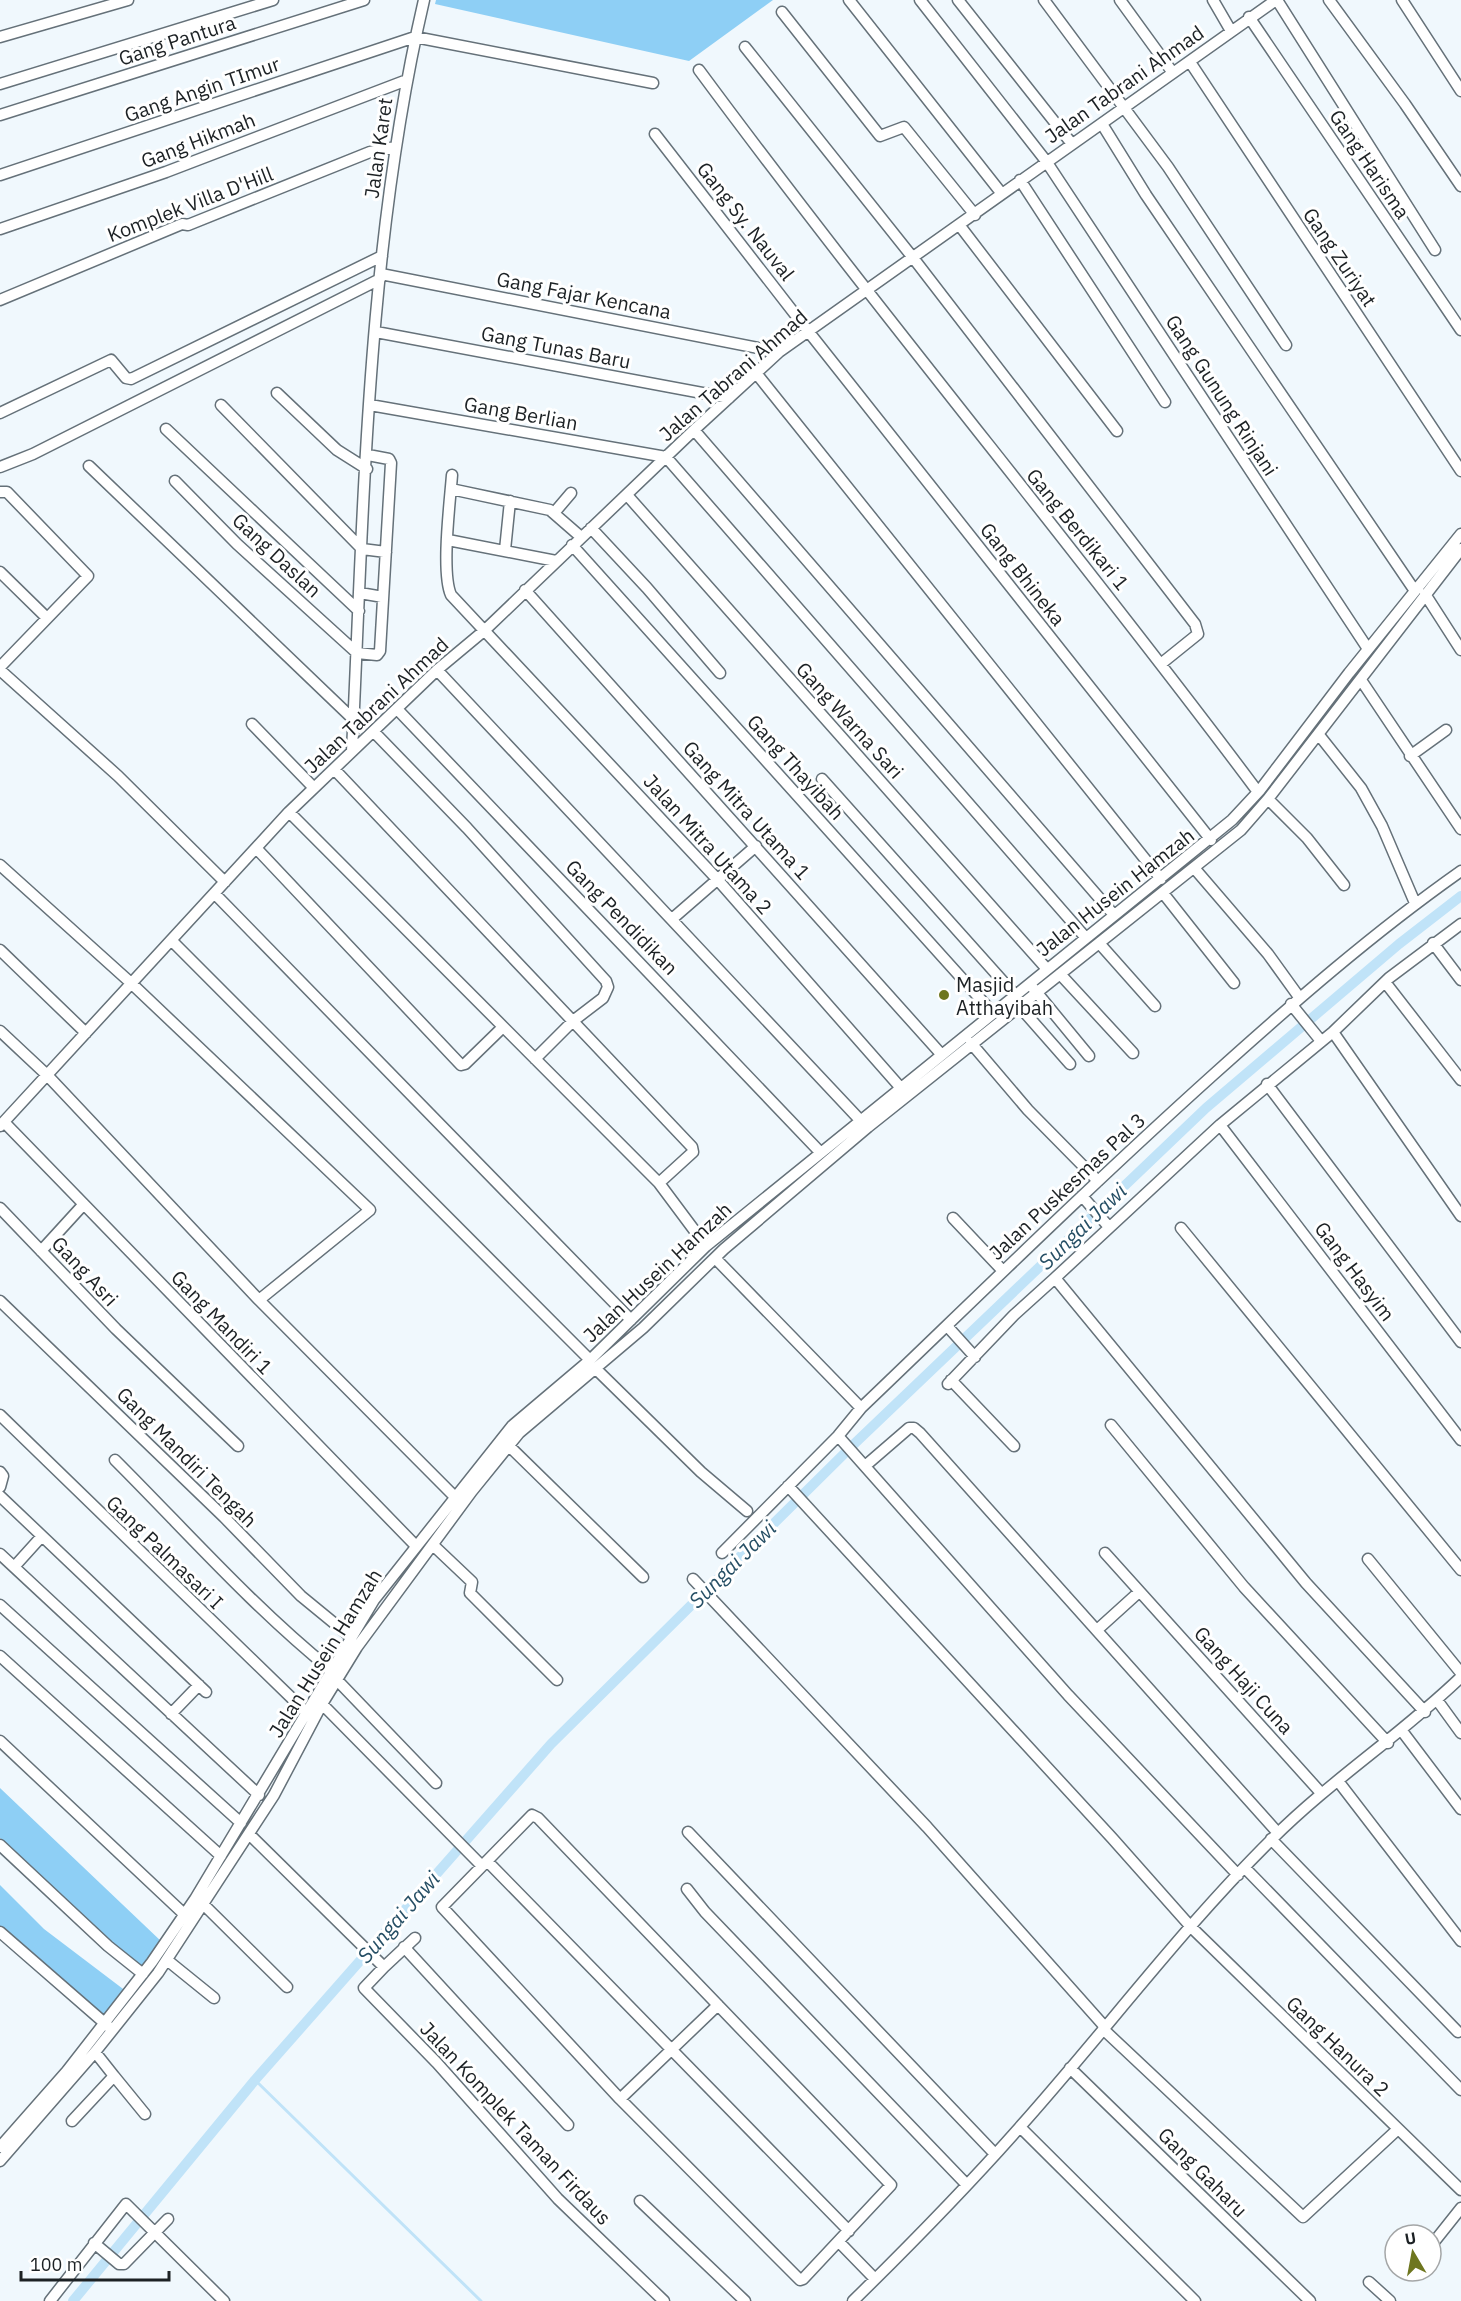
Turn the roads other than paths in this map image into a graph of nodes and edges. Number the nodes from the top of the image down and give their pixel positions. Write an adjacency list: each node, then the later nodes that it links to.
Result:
1 (128, 0): 17 (street)
2 (273, 0): 25 (street)
3 (364, 0): 28 (street, Gang Pantura)
4 (424, 0): 18 (street, Jalan Karet)
5 (849, 0): 37 (street)
6 (920, 0): 33 (street, Gang Gunung Rinjani)
7 (958, 0): 31 (street)
8 (1044, 0): 27 (street)
9 (1120, 0): 22 (street)
10 (1213, 0): 16 (street)
11 (1276, 0): 15 (street, Jalan Tabrani Ahmad); 41 (street)
12 (1329, 0): 36 (street)
13 (1402, 0): 26 (street)
14 (782, 12): 38 (street)
15 (1249, 17): 16 (street, Jalan Tabrani Ahmad); 47 (street, Gang Harisma)
16 (1231, 31): 20 (street, Jalan Tabrani Ahmad)
17 (0, 37)
18 (415, 37): 23 (street, Jalan Karet); 24 (street); 34 (street, Gang Angin TImur)
19 (745, 47): 43 (street)
20 (1190, 62): 22 (street, Jalan Tabrani Ahmad); 67 (street, Gang Zuriyat)
21 (699, 70): 45 (street, Gang Berdikari 1)
22 (1173, 73): 27 (street, Jalan Tabrani Ahmad)
23 (407, 80): 32 (street, Jalan Karet); 40 (street, Gang Hikmah)
24 (653, 83)
25 (0, 84)
26 (1461, 91)
27 (1125, 106): 29 (street, Jalan Tabrani Ahmad); 50 (street)
28 (0, 115)
29 (1102, 124): 31 (street, Jalan Tabrani Ahmad); 87 (street)
30 (655, 134): 48 (street, Gang Sy. Nauval)
31 (1072, 144): 33 (street, Jalan Tabrani Ahmad)
32 (395, 147): 42 (street, Jalan Karet); 46 (street, Komplek Villa D'Hill)
33 (1046, 161): 35 (street, Jalan Tabrani Ahmad); 93 (street, Gang Gunung Rinjani)
34 (0, 175)
35 (1020, 180): 37 (street, Jalan Tabrani Ahmad); 55 (street)
36 (1461, 186)
37 (1002, 194): 38 (street, Jalan Tabrani Ahmad)
38 (975, 215): 39 (street, Jalan Tabrani Ahmad)
39 (960, 226): 43 (street, Jalan Tabrani Ahmad); 61 (street)
40 (0, 229)
41 (1435, 250)
42 (382, 256): 44 (street, Jalan Karet); 58 (street)
43 (914, 259): 45 (street, Jalan Tabrani Ahmad); 97 (street)
44 (381, 277): 49 (street, Jalan Karet); 51 (street, Gang Fajar Kencana); 65 (street)
45 (868, 290): 48 (street, Jalan Tabrani Ahmad); 97 (street, Gang Berdikari 1)
46 (0, 300)
47 (1461, 330)
48 (808, 331): 51 (street, Jalan Tabrani Ahmad); 116 (street, Gang Bhineka)
49 (376, 332): 54 (street, Gang Tunas Baru); 57 (street, Jalan Karet)
50 (1286, 345)
51 (779, 352): 52 (street, Jalan Tabrani Ahmad)
52 (756, 373): 54 (street, Jalan Tabrani Ahmad); 123 (street)
53 (277, 393): 66 (street)
54 (729, 398): 60 (street, Jalan Tabrani Ahmad)
55 (1165, 402)
56 (221, 405): 80 (street)
57 (370, 405): 62 (street, Jalan Karet); 63 (street, Gang Berlian)
58 (0, 413)
59 (166, 429): 90 (street)
60 (694, 430): 63 (street, Jalan Tabrani Ahmad); 129 (street)
61 (1117, 431)
62 (368, 455): 66 (street, Jalan Karet); 83 (street)
63 (666, 457): 73 (street, Jalan Tabrani Ahmad); 132 (street)
64 (89, 466): 102 (street)
65 (0, 467)
66 (367, 469): 80 (street, Jalan Karet)
67 (1461, 471)
68 (452, 475): 70 (street, Jalan Mitra Utama 2)
69 (175, 481): 95 (street, Gang Daslan)
70 (451, 489): 74 (street); 78 (street, Jalan Mitra Utama 2)
71 (0, 492): 91 (street)
72 (572, 493): 75 (street)
73 (627, 495): 76 (street, Jalan Tabrani Ahmad); 137 (street, Gang Warna Sari)
74 (510, 501): 75 (street); 82 (street)
75 (554, 513): 79 (street, Gang Thayibah)
76 (591, 528): 79 (street, Jalan Tabrani Ahmad); 99 (street)
77 (1461, 534): 87 (street, Jalan Husein Hamzah)
78 (448, 540): 82 (street); 92 (street, Jalan Mitra Utama 2)
79 (576, 541): 84 (street, Jalan Tabrani Ahmad); 149 (street, Gang Thayibah)
80 (362, 549): 83 (street); 88 (street, Jalan Karet)
81 (1461, 549): 87 (street, Jalan Husein Hamzah)
82 (505, 550): 84 (street)
83 (386, 552): 89 (street)
84 (556, 561): 86 (street, Jalan Tabrani Ahmad)
85 (0, 572): 91 (street)
86 (525, 590): 92 (street, Jalan Tabrani Ahmad); 117 (street, Gang Mitra Utama 1)
87 (1420, 592): 93 (street, Jalan Husein Hamzah); 94 (street); 100 (street, Jalan Husein Hamzah)
88 (360, 593): 89 (street); 90 (street, Jalan Karet)
89 (383, 597): 95 (street)
90 (359, 611): 95 (street, Jalan Karet)
91 (47, 618): 96 (street)
92 (485, 630): 98 (street, Jalan Tabrani Ahmad); 122 (street, Jalan Mitra Utama 2)
93 (1368, 649): 112 (street, Jalan Husein Hamzah)
94 (1461, 650)
95 (357, 653): 102 (street, Jalan Karet)
96 (2, 662): 124 (street)
97 (1162, 663): 112 (street, Gang Berdikari 1)
98 (437, 670): 101 (street, Jalan Tabrani Ahmad); 130 (street)
99 (720, 673)
100 (1361, 680): 106 (street, Jalan Husein Hamzah); 108 (street)
101 (397, 709): 105 (street, Jalan Tabrani Ahmad); 170 (street, Gang Pendidikan)
102 (354, 720): 107 (street, Jalan Karet)
103 (252, 724): 111 (street)
104 (1446, 730): 108 (street)
105 (374, 732): 107 (street, Jalan Tabrani Ahmad); 150 (street)
106 (1319, 735): 113 (street, Jalan Husein Hamzah); 128 (street)
107 (352, 752): 109 (street, Jalan Tabrani Ahmad)
108 (1410, 756): 115 (street)
109 (333, 769): 111 (street, Jalan Tabrani Ahmad); 150 (street)
110 (822, 779): 145 (street)
111 (314, 788): 114 (street, Jalan Tabrani Ahmad)
112 (1258, 792): 116 (street, Jalan Husein Hamzah)
113 (1268, 799): 120 (street, Jalan Husein Hamzah); 125 (street)
114 (289, 812): 118 (street, Jalan Tabrani Ahmad); 151 (street)
115 (1461, 829)
116 (1211, 840): 123 (street, Jalan Husein Hamzah)
117 (756, 846): 122 (street); 158 (street, Gang Mitra Utama 1)
118 (256, 848): 124 (street, Jalan Tabrani Ahmad); 151 (street)
119 (0, 865): 141 (street)
120 (1194, 869): 126 (street, Jalan Husein Hamzah); 146 (street)
121 (1461, 871): 128 (street, Jalan Puskesmas Pal 3)
122 (717, 879): 130 (street); 165 (street, Jalan Mitra Utama 2)
123 (1161, 879): 129 (street, Jalan Husein Hamzah)
124 (225, 882): 127 (street, Jalan Tabrani Ahmad)
125 (1344, 885)
126 (1163, 893): 134 (street, Jalan Husein Hamzah); 142 (street)
127 (215, 894): 133 (street, Jalan Tabrani Ahmad); 187 (street)
128 (1415, 903): 146 (street, Jalan Puskesmas Pal 3)
129 (1114, 915): 132 (street, Jalan Husein Hamzah)
130 (672, 919): 166 (street)
131 (1461, 924): 135 (street)
132 (1086, 938): 137 (street, Jalan Husein Hamzah)
133 (172, 941): 141 (street, Jalan Tabrani Ahmad); 191 (street)
134 (1099, 943): 138 (street, Jalan Husein Hamzah); 148 (street)
135 (1433, 943): 139 (street); 140 (street)
136 (0, 950): 154 (street)
137 (1046, 968): 143 (street, Jalan Husein Hamzah)
138 (1060, 974): 144 (street, Jalan Husein Hamzah); 157 (street)
139 (1461, 980)
140 (1385, 982): 153 (street); 163 (street)
141 (131, 983): 154 (street, Jalan Tabrani Ahmad); 185 (street)
142 (1234, 983)
143 (1029, 984): 144 (street); 145 (street, Jalan Husein Hamzah)
144 (1037, 993): 147 (street, Jalan Husein Hamzah); 159 (street)
145 (1016, 995): 149 (street, Jalan Husein Hamzah)
146 (1296, 1004): 155 (street); 171 (street, Jalan Puskesmas Pal 3)
147 (1018, 1006): 156 (street, Jalan Husein Hamzah); 161 (street)
148 (1155, 1006)
149 (993, 1013): 158 (street, Jalan Husein Hamzah)
150 (573, 1021): 160 (street); 172 (street)
151 (503, 1027): 160 (street)
152 (0, 1031): 162 (street)
153 (1333, 1032): 155 (street); 176 (street)
154 (87, 1033): 162 (street, Jalan Tabrani Ahmad)
155 (1319, 1039): 164 (street)
156 (970, 1043): 169 (street, Jalan Husein Hamzah); 171 (street)
157 (1133, 1053)
158 (941, 1054): 165 (street, Jalan Husein Hamzah)
159 (1089, 1056)
160 (535, 1059): 172 (street)
161 (1070, 1064)
162 (47, 1075): 167 (street, Jalan Tabrani Ahmad); 185 (street)
163 (1461, 1080)
164 (1267, 1084): 168 (street); 189 (street)
165 (900, 1087): 166 (street, Jalan Husein Hamzah)
166 (860, 1120): 169 (street, Jalan Husein Hamzah)
167 (2, 1124): 174 (street, Gang Mandiri 1)
168 (1220, 1125): 178 (street); 196 (street, Gang Hasyim)
169 (847, 1139): 170 (street, Jalan Husein Hamzah); 182 (street, Jalan Husein Hamzah)
170 (820, 1152): 180 (street, Jalan Husein Hamzah)
171 (1098, 1181): 173 (street, Jalan Puskesmas Pal 3)
172 (659, 1184): 180 (street)
173 (1085, 1199): 178 (street); 183 (street, Jalan Puskesmas Pal 3)
174 (83, 1205): 181 (street); 210 (street, Gang Mandiri 1)
175 (0, 1208): 181 (street, Gang Asri)
176 (1461, 1216)
177 (953, 1218): 183 (street)
178 (1107, 1224): 184 (street)
179 (1181, 1227): 217 (street)
180 (706, 1246): 187 (street, Jalan Husein Hamzah)
181 (41, 1251): 197 (street, Gang Asri)
182 (715, 1258): 191 (street, Jalan Husein Hamzah); 192 (street)
183 (1003, 1271): 188 (street, Jalan Puskesmas Pal 3)
184 (1055, 1278): 190 (street); 230 (street)
185 (259, 1300): 206 (street)
186 (0, 1301): 223 (street, Gang Mandiri Tengah)
187 (631, 1320): 191 (street, Jalan Husein Hamzah)
188 (947, 1326): 190 (street); 192 (street, Jalan Puskesmas Pal 3)
189 (1461, 1341)
190 (973, 1354): 199 (street)
191 (593, 1364): 198 (street, Jalan Husein Hamzah); 206 (street, Jalan Husein Hamzah); 207 (street)
192 (861, 1408): 195 (street, Jalan Puskesmas Pal 3)
193 (0, 1415): 231 (street, Gang Palmasari I)
194 (1111, 1425): 236 (street)
195 (840, 1439): 201 (street); 204 (street, Jalan Puskesmas Pal 3)
196 (1461, 1440)
197 (238, 1446)
198 (509, 1446): 208 (street, Jalan Husein Hamzah); 218 (street)
199 (1014, 1446)
200 (115, 1460): 225 (street)
201 (863, 1464): 222 (street); 251 (street)
202 (0, 1472): 203 (street)
203 (0, 1487)
204 (791, 1490): 212 (street, Jalan Puskesmas Pal 3); 255 (street, Gang Hanura 2)
205 (0, 1496): 209 (street)
206 (455, 1497): 208 (street, Jalan Husein Hamzah)
207 (747, 1510)
208 (448, 1515): 210 (street, Jalan Husein Hamzah); 211 (street, Jalan Husein Hamzah)
209 (42, 1536): 216 (street); 232 (street)
210 (416, 1546): 223 (street, Jalan Husein Hamzah)
211 (434, 1546): 225 (street, Jalan Husein Hamzah); 227 (street)
212 (722, 1553)
213 (1105, 1553): 220 (street, Gang Haji Cuna)
214 (0, 1554): 216 (street)
215 (1368, 1559): 226 (street)
216 (14, 1567): 232 (street)
217 (1461, 1570)
218 (643, 1577)
219 (697, 1583): 267 (street)
220 (1139, 1592): 222 (street); 241 (street, Gang Haji Cuna)
221 (0, 1605): 244 (street)
222 (1097, 1630): 247 (street)
223 (351, 1637): 225 (street, Jalan Husein Hamzah)
224 (0, 1656): 249 (street)
225 (334, 1675): 229 (street, Jalan Husein Hamzah); 231 (street, Jalan Husein Hamzah); 238 (street)
226 (1461, 1675): 228 (street)
227 (557, 1680)
228 (1437, 1700): 230 (street); 234 (street)
229 (322, 1704): 240 (street, Jalan Husein Hamzah); 250 (street)
230 (1425, 1712): 233 (street)
231 (307, 1713): 239 (street, Jalan Husein Hamzah)
232 (171, 1714): 242 (street)
233 (1402, 1731): 236 (street); 243 (street)
234 (1461, 1733)
235 (0, 1741): 254 (street)
236 (1388, 1743): 237 (street)
237 (1338, 1781): 241 (street); 258 (street)
238 (436, 1783)
239 (266, 1784): 240 (street); 242 (street, Jalan Husein Hamzah)
240 (276, 1790): 246 (street, Jalan Husein Hamzah)
241 (1322, 1794): 247 (street)
242 (259, 1795): 244 (street, Jalan Husein Hamzah)
243 (1461, 1809)
244 (241, 1823): 249 (street, Jalan Husein Hamzah)
245 (688, 1832): 281 (street)
246 (249, 1834): 253 (street, Jalan Husein Hamzah); 261 (street)
247 (1275, 1836): 251 (street); 268 (street)
248 (0, 1845): 262 (street)
249 (221, 1856): 254 (street, Jalan Husein Hamzah)
250 (484, 1864): 265 (street); 269 (street); 274 (street)
251 (1241, 1871): 255 (street); 273 (street)
252 (687, 1889): 283 (street)
253 (203, 1904): 260 (street, Jalan Husein Hamzah); 263 (street)
254 (184, 1914): 262 (street, Jalan Husein Hamzah)
255 (1191, 1926): 267 (street); 279 (street, Gang Hanura 2)
256 (0, 1931): 266 (street)
257 (415, 1938): 259 (street)
258 (1461, 1941)
259 (404, 1947): 261 (street); 277 (street)
260 (167, 1960): 264 (street); 266 (street, Jalan Husein Hamzah)
261 (380, 1964): 297 (street, Jalan Komplek Taman Firdaus)
262 (143, 1974): 266 (street, Jalan Husein Hamzah)
263 (287, 1988)
264 (214, 1998)
265 (718, 2005): 269 (street); 288 (street)
266 (109, 2026): 270 (street, Jalan Husein Hamzah); 280 (street, Jalan Husein Hamzah)
267 (1104, 2028): 271 (street); 279 (street)
268 (1458, 2031)
269 (673, 2049): 274 (street); 288 (street)
270 (95, 2052): 272 (street); 282 (street, Jalan Husein Hamzah)
271 (1070, 2068): 278 (street); 301 (street, Gang Gaharu)
272 (114, 2076): 275 (street); 276 (street)
273 (1461, 2090)
274 (620, 2099): 291 (street)
275 (145, 2114)
276 (72, 2121)
277 (568, 2125)
278 (1020, 2127): 281 (street); 300 (street)
279 (1398, 2129): 284 (street, Gang Hanura 2)
280 (0, 2147)
281 (995, 2154): 283 (street)
282 (0, 2161)
283 (967, 2185): 293 (street)
284 (1461, 2190)
285 (640, 2201): 298 (street)
286 (1461, 2208): 289 (street)
287 (168, 2219): 290 (street)
288 (849, 2231): 291 (street)
289 (1443, 2231)
290 (157, 2232): 292 (street); 292 (street); 296 (street)
291 (839, 2242): 293 (street)
292 (97, 2246): 295 (street)
293 (875, 2279): 299 (street)
294 (1369, 2282): 302 (street)
295 (50, 2301)
296 (224, 2301)
297 (664, 2301)
298 (745, 2301)
299 (853, 2301)
300 (1195, 2301)
301 (1310, 2301)
302 (1390, 2301)

